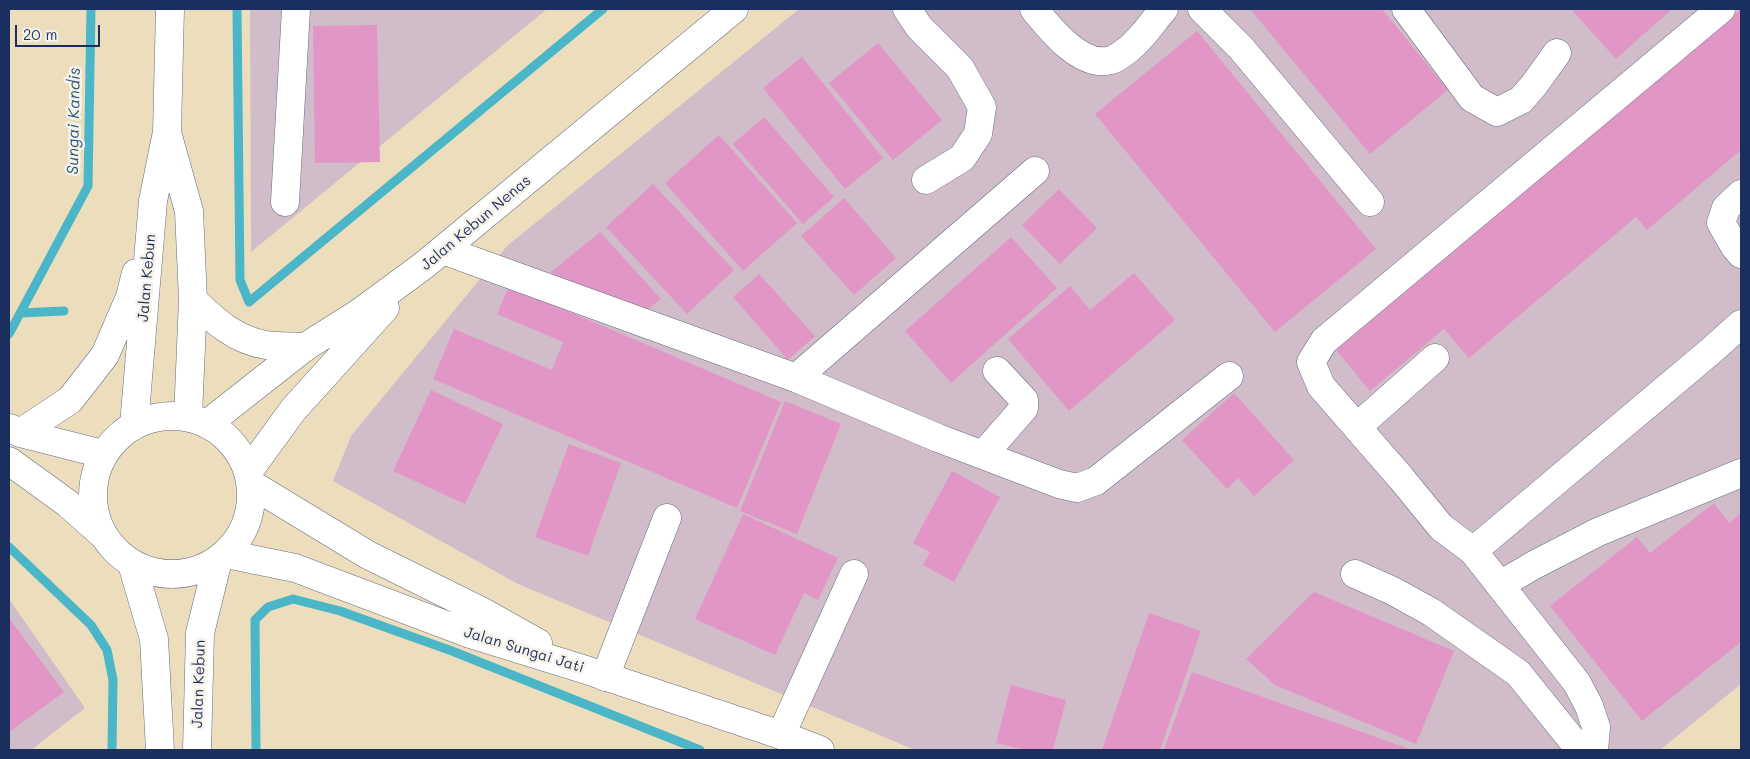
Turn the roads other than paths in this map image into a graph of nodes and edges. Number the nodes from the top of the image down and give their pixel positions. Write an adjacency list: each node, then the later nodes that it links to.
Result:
1 (170, 9): 11 (main road, Jalan Kebun)
2 (296, 9): 16 (main road)
3 (734, 9): 19 (main road, Jalan Kebun Nenas)
4 (907, 9): 13 (main road)
5 (1034, 9): 6 (main road)
6 (1164, 9)
7 (1202, 9): 17 (main road)
8 (1406, 9): 10 (main road)
9 (1721, 9): 29 (main road)
10 (1557, 52)
11 (167, 132): 15 (main road, Jalan Kebun); 20 (main road, Jalan Kebun)
12 (1035, 171): 26 (main road)
13 (926, 180)
14 (1741, 194): 18 (main road)
15 (153, 201): 28 (main road, Jalan Kebun); 30 (main road)
16 (285, 202)
17 (1370, 202)
18 (1741, 254)
19 (433, 258): 22 (main road, Jalan Kebun Nenas); 26 (main road); 35 (main road)
20 (193, 300): 22 (main road); 27 (main road, Jalan Kebun)
21 (1741, 324): 38 (main road)
22 (305, 347): 27 (main road, Jalan Kebun Nenas)
23 (1435, 358): 29 (main road)
24 (997, 371): 32 (main road)
25 (1229, 376): 32 (main road)
26 (796, 378): 32 (main road)
27 (198, 421): 28 (main road); 35 (main road)
28 (134, 424): 31 (main road)
29 (1357, 427): 38 (main road)
30 (14, 430): 31 (main road)
31 (103, 454): 37 (main road)
32 (983, 455)
33 (9, 461): 37 (main road)
34 (1741, 473): 43 (main road)
35 (249, 478): 39 (main road); 44 (main road)
36 (667, 518): 44 (main road)
37 (102, 534): 40 (main road)
38 (1472, 551): 43 (main road)
39 (222, 557): 40 (main road); 44 (main road, Jalan Sungai Jati); 47 (main road, Jalan Kebun)
40 (132, 564): 46 (main road)
41 (854, 574): 45 (main road)
42 (1355, 574): 49 (main road)
43 (1500, 585): 50 (main road)
44 (594, 673): 45 (main road, Jalan Sungai Jati)
45 (781, 735): 48 (main road, Jalan Sungai Jati)
46 (160, 750)
47 (197, 750)
48 (820, 750)
49 (1580, 750)
50 (1594, 750)

